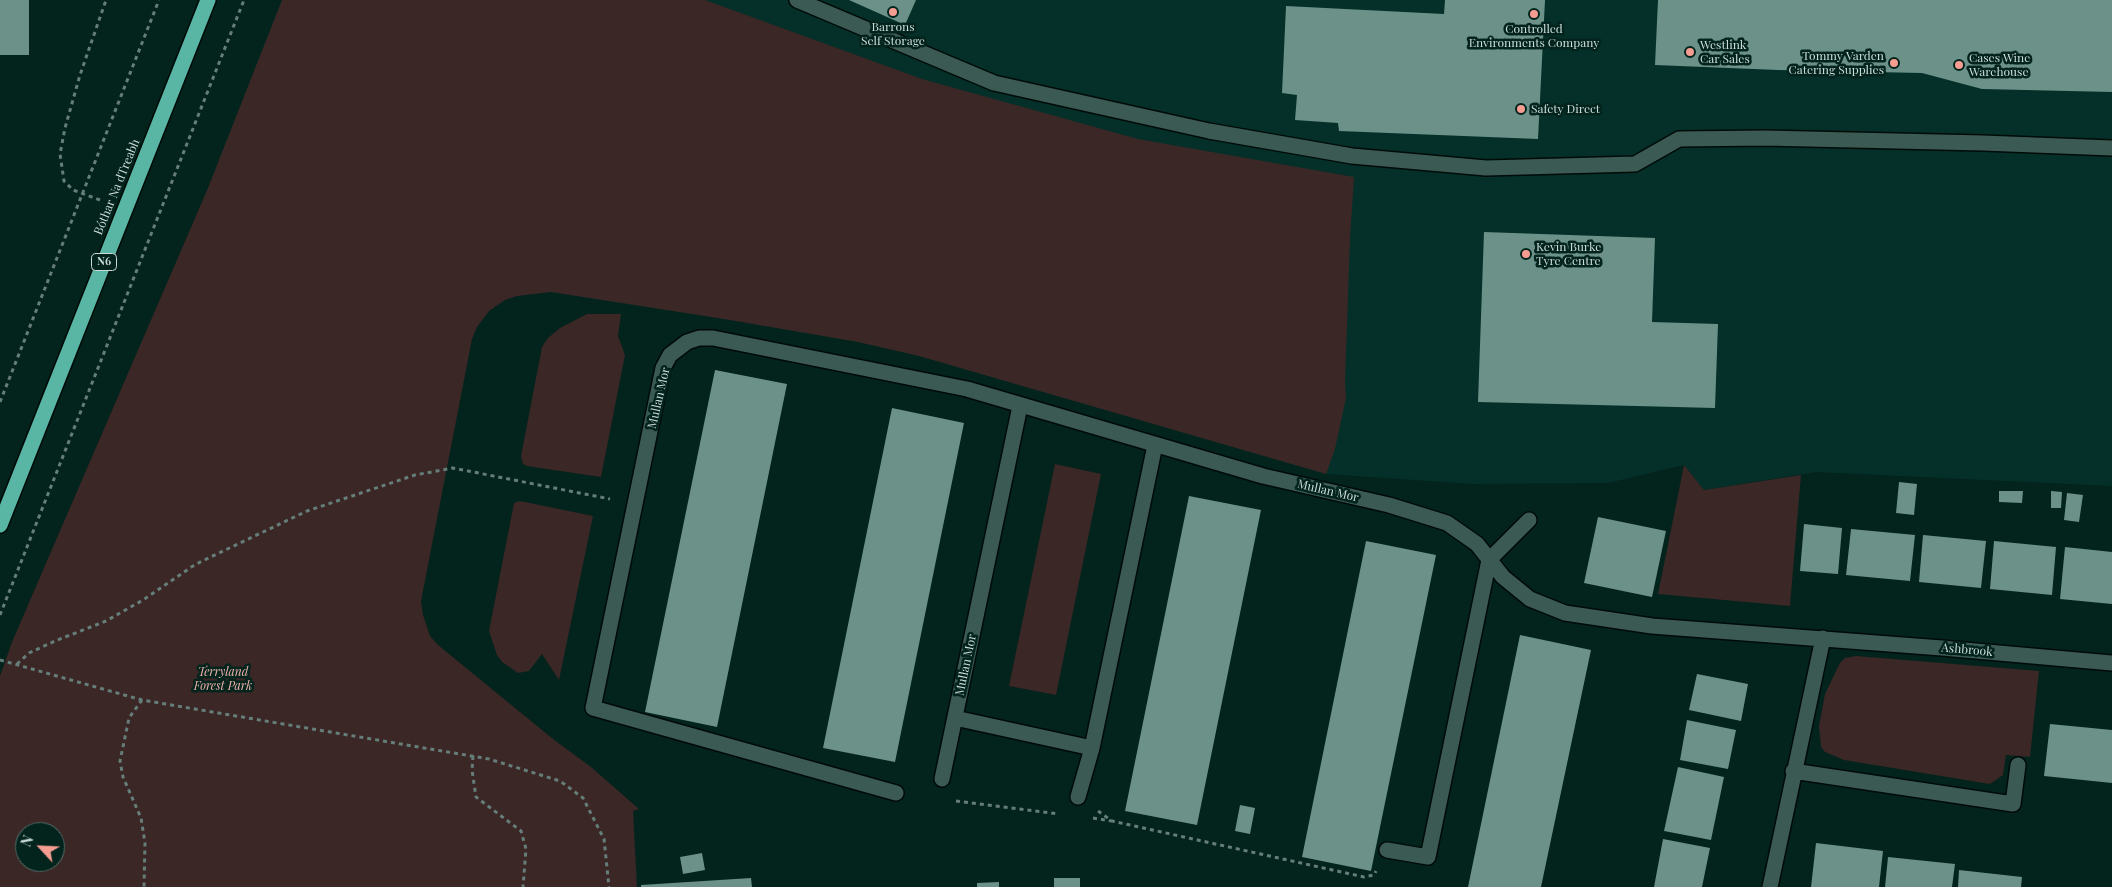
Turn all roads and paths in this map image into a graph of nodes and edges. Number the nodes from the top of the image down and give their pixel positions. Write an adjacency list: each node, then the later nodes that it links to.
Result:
1 (106, 0): 7 (path)
2 (159, 0): 7 (path)
3 (208, 0): 8 (highway, Bóthar Na dTreabh / N6)
4 (244, 0): 16 (path)
5 (797, 0): 6 (street)
6 (2112, 148)
7 (82, 193): 8 (path); 9 (path)
8 (124, 210): 14 (highway, Bóthar Na dTreabh / N6)
9 (0, 402)
10 (1020, 406): 11 (street, Mullan Mor); 23 (street, Mullan Mor); 29 (street, Mullan Mor)
11 (1156, 445): 15 (street, Mullan Mor); 24 (street)
12 (586, 494): 21 (path)
13 (1529, 520): 15 (street)
14 (0, 525)
15 (1488, 560): 17 (street, Mullan Mor); 35 (street)
16 (0, 616)
17 (1652, 626): 18 (street, Ashbrook)
18 (1823, 638): 20 (street, Ashbrook); 27 (street)
19 (0, 660): 21 (path)
20 (2112, 663)
21 (17, 664): 22 (path)
22 (142, 700): 25 (path); 36 (path)
23 (955, 718): 24 (street); 28 (street, Mullan Mor)
24 (1092, 748): 30 (street)
25 (473, 756): 37 (path); 38 (path)
26 (2018, 765): 27 (street)
27 (1793, 771): 39 (street)
28 (942, 779)
29 (896, 793)
30 (1078, 796): 34 (path)
31 (948, 799): 32 (path)
32 (1064, 814)
33 (1092, 818): 34 (path)
34 (1112, 821): 35 (path)
35 (1387, 850)
36 (144, 887)
37 (523, 887)
38 (609, 887)
39 (1770, 887)

